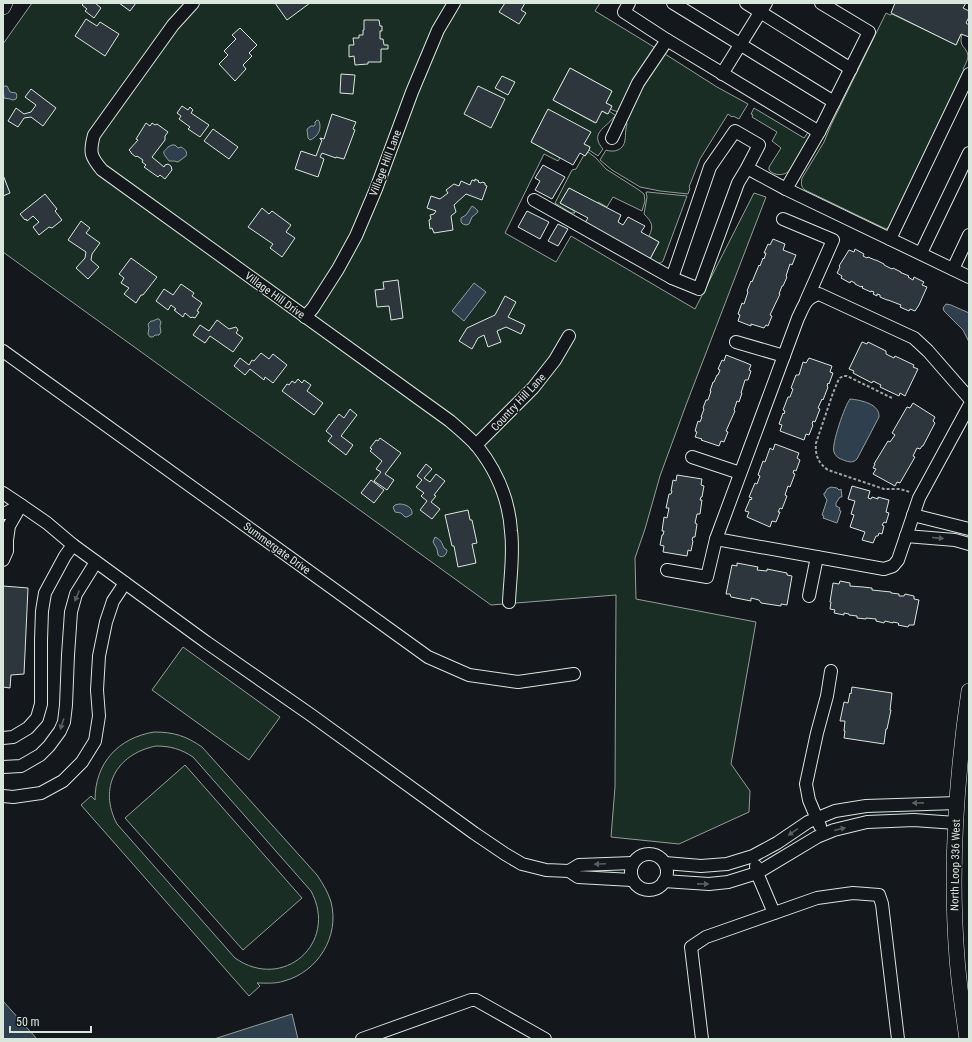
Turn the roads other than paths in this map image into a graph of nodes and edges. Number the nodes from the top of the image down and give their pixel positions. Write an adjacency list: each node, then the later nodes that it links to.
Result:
1 (6, 3): 8 (main road)
2 (193, 3): 30 (street, Village Hill Drive)
3 (454, 3): 30 (street, Village Hill Lane)
4 (629, 3): 10 (street)
5 (673, 3): 11 (street)
6 (746, 3): 9 (street)
7 (821, 3): 12 (street)
8 (3, 6)
9 (763, 7): 11 (street); 12 (street)
10 (667, 40): 13 (street); 17 (street)
11 (740, 44): 13 (street); 15 (street)
12 (851, 69): 15 (street)
13 (722, 74): 16 (street)
14 (969, 74): 24 (street)
15 (834, 102): 16 (street)
16 (819, 132): 20 (street)
17 (612, 138)
18 (969, 153): 25 (street)
19 (747, 168): 20 (street); 28 (street); 28 (street)
20 (786, 189): 24 (street)
21 (534, 200): 28 (street)
22 (783, 219): 29 (street)
23 (969, 235): 26 (street)
24 (890, 239): 25 (street)
25 (921, 254): 26 (street)
26 (953, 269): 27 (street)
27 (969, 277)
28 (672, 278)
29 (806, 301): 34 (street); 35 (street)
30 (305, 317): 37 (street, Village Hill Drive)
31 (569, 336): 37 (street, Country Hill Lane)
32 (736, 342): 34 (street)
33 (3, 351): 58 (street, Summergate Drive)
34 (784, 356): 39 (street)
35 (969, 398)
36 (969, 406): 43 (street)
37 (476, 445): 56 (street, Village Hill Drive)
38 (692, 458): 39 (street)
39 (740, 473): 46 (street)
40 (3, 493): 41 (street)
41 (21, 504): 42 (street); 47 (street); 49 (street)
42 (3, 513)
43 (913, 515): 44 (street); 45 (street)
44 (969, 529)
45 (906, 536): 48 (street, one-way to 48); 50 (street)
46 (716, 539): 50 (street); 53 (street)
47 (5, 540): 51 (street)
48 (969, 544)
49 (73, 545): 52 (street); 61 (street)
50 (817, 557): 55 (street)
51 (3, 560)
52 (96, 562): 54 (street); 62 (street, one-way to 62)
53 (667, 570)
54 (125, 583): 63 (street); 71 (street)
55 (809, 596)
56 (509, 602)
57 (831, 671): 65 (street)
58 (574, 674)
59 (969, 691): 60 (main road, North Loop 336 West)
60 (966, 727): 64 (main road, North Loop 336 West)
61 (3, 738)
62 (3, 767)
63 (3, 796)
64 (957, 803): 65 (street, one-way to 65); 66 (main road, North Loop 336 West)
65 (817, 818): 67 (street); 68 (street, one-way to 68)
66 (956, 823): 67 (street, one-way to 66); 76 (main road, North Loop 336 West)
67 (824, 834): 72 (street)
68 (753, 856): 70 (street); 72 (street)
69 (632, 863): 70 (street); 71 (street, one-way to 71); 73 (street)
70 (665, 863): 74 (street)
71 (569, 871): 73 (street)
72 (757, 873): 74 (street, one-way to 72); 75 (street)
73 (632, 880): 74 (street)
74 (664, 881)
75 (774, 913): 79 (street); 80 (street)
76 (965, 995): 81 (main road, North Loop 336 West)
77 (362, 1039): 78 (street)
78 (545, 1039)
79 (702, 1039)
80 (898, 1039)
81 (967, 1039)

